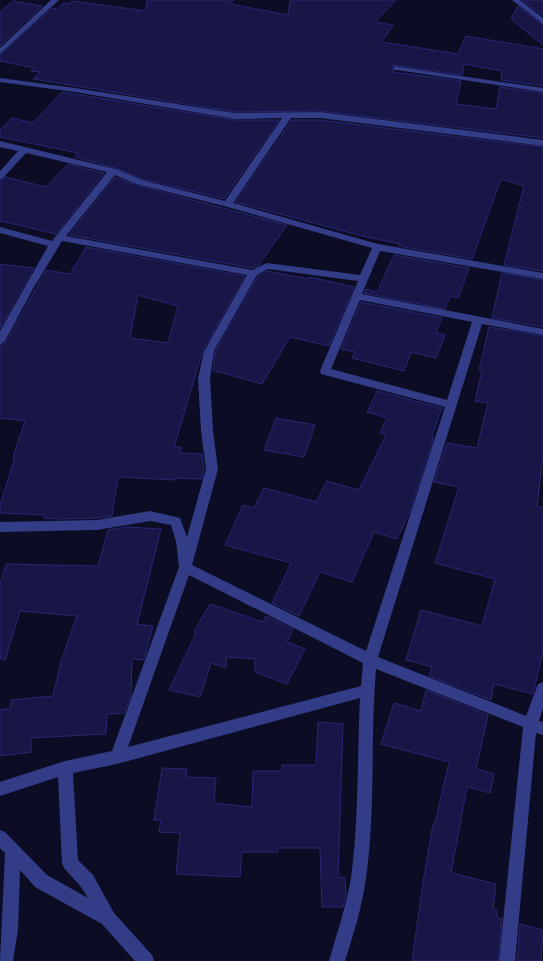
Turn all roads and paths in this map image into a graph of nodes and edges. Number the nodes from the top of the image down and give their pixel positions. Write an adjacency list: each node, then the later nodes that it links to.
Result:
1 (52, 0): 4 (street)
2 (516, 0): 3 (street)
3 (543, 22)
4 (0, 52)
5 (397, 68): 8 (street)
6 (4, 80): 7 (street); 9 (street)
7 (0, 89)
8 (543, 90)
9 (288, 116): 10 (street); 15 (street)
10 (543, 143)
11 (0, 144): 12 (street)
12 (24, 150): 13 (street); 14 (street)
13 (113, 171): 15 (street); 17 (street)
14 (0, 176)
15 (227, 204): 18 (street)
16 (0, 230): 17 (street)
17 (57, 242): 19 (street); 25 (street)
18 (376, 247): 20 (street); 21 (street)
19 (253, 273): 21 (street); 28 (street)
20 (543, 276)
21 (363, 279): 22 (street)
22 (356, 296): 23 (street); 26 (street)
23 (478, 320): 24 (street); 26 (street)
24 (543, 332)
25 (0, 341)
26 (451, 405): 29 (street)
27 (0, 527): 28 (street)
28 (184, 567): 29 (street); 33 (street)
29 (370, 660): 31 (street); 32 (street)
30 (543, 688): 32 (street)
31 (366, 690): 33 (street); 41 (street)
32 (537, 727): 42 (street)
33 (117, 757): 34 (street)
34 (65, 768): 35 (street); 38 (street)
35 (0, 790)
36 (0, 837): 37 (street)
37 (13, 850): 38 (street); 39 (street)
38 (108, 919): 40 (street)
39 (5, 961)
40 (146, 961)
41 (337, 961)
42 (507, 961)

